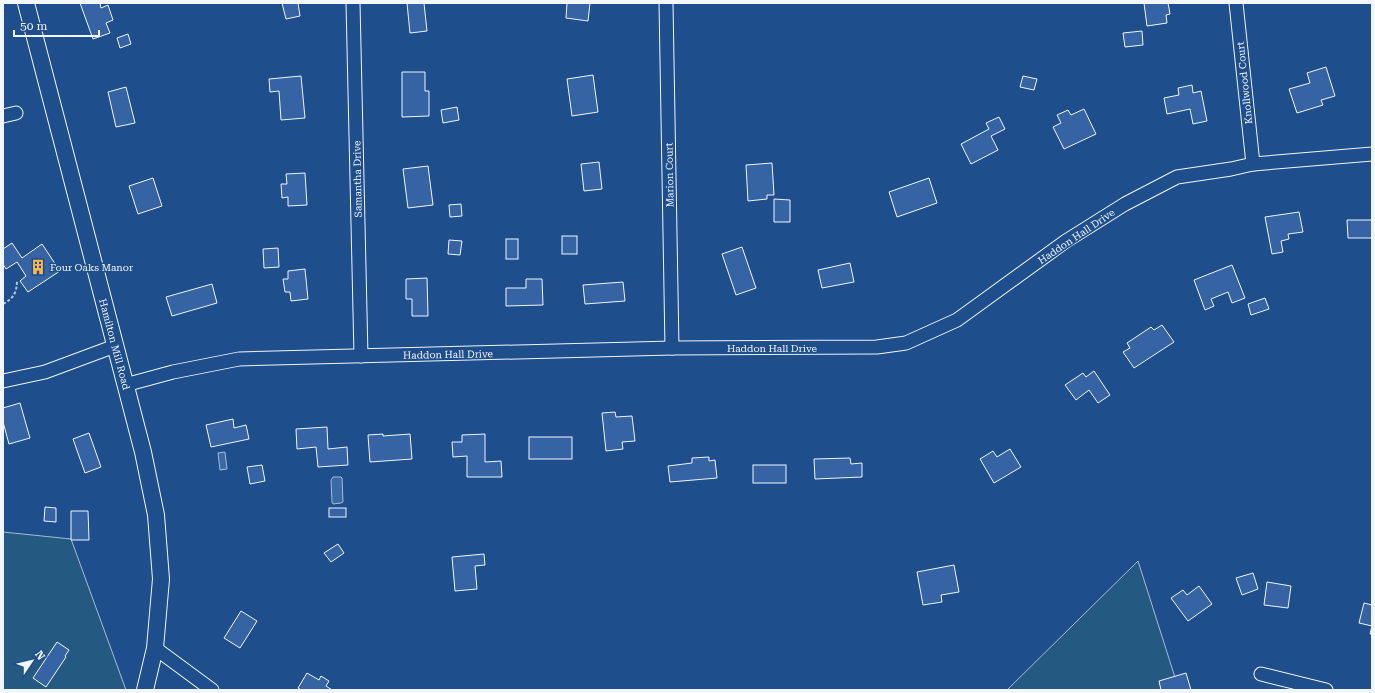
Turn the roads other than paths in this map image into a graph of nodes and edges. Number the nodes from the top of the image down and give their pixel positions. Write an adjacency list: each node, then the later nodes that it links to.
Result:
1 (26, 3): 7 (main road, Hamilton Mill Road)
2 (353, 3): 9 (street, Samantha Drive)
3 (666, 3): 8 (street, Marion Court)
4 (1236, 3): 6 (street, Knollwood Court)
5 (1372, 154): 6 (street, Haddon Hall Drive)
6 (1253, 164): 8 (street, Haddon Hall Drive)
7 (115, 346): 10 (street); 11 (main road, Hamilton Mill Road)
8 (672, 348): 9 (street, Haddon Hall Drive)
9 (361, 356): 11 (street, Haddon Hall Drive)
10 (3, 381)
11 (126, 385): 12 (main road, Hamilton Mill Road)
12 (155, 648): 14 (main road, Hamilton Mill Road); 15 (street)
13 (1261, 674): 16 (street)
14 (145, 690)
15 (212, 690)
16 (1326, 690)

